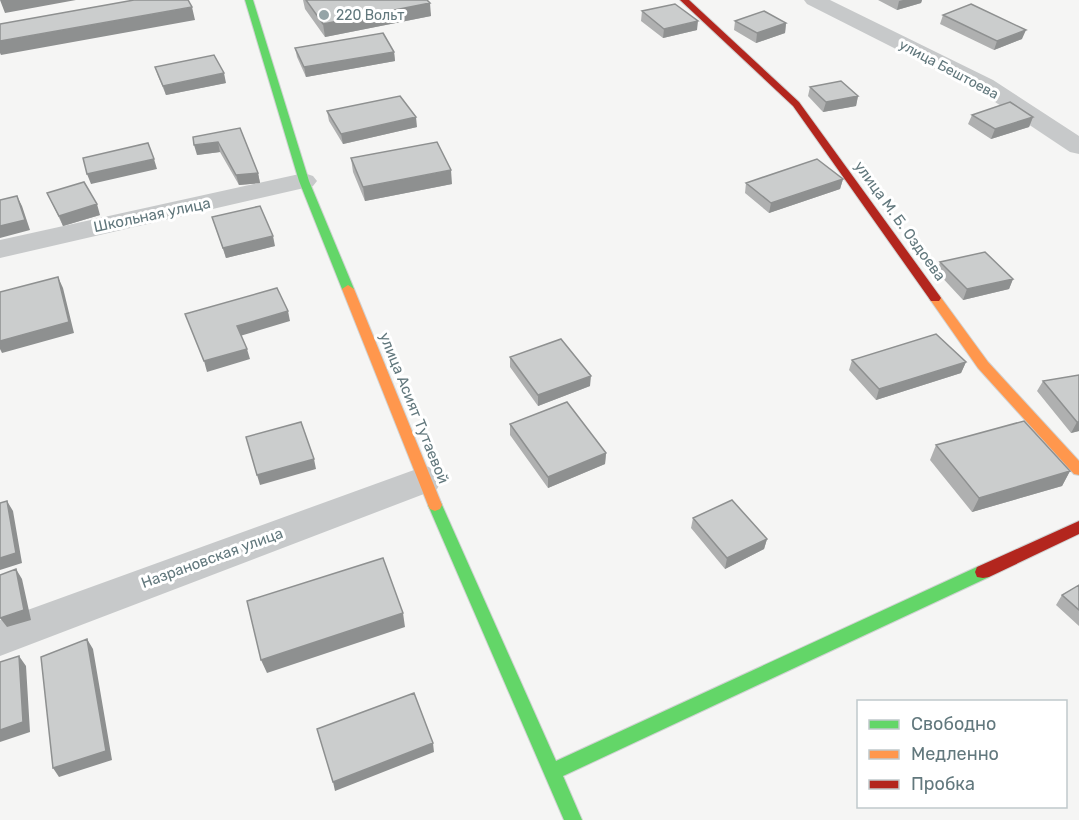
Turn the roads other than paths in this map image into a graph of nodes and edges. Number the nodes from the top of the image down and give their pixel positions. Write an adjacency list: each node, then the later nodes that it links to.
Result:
1 (249, 0): 5 (street, улица Асият Тутаевой)
2 (684, 0): 7 (street, улица М. Б. Оздоева)
3 (813, 0): 4 (street, улица Бештоева)
4 (1079, 147)
5 (304, 181): 6 (street, Школьная улица); 8 (street, улица Асият Тутаевой)
6 (0, 249)
7 (1079, 470)
8 (425, 479): 10 (street, Назрановская улица); 11 (street, улица Асият Тутаевой)
9 (1079, 527): 11 (street)
10 (0, 638)
11 (551, 772): 12 (street, улица Асият Тутаевой)
12 (573, 820)

